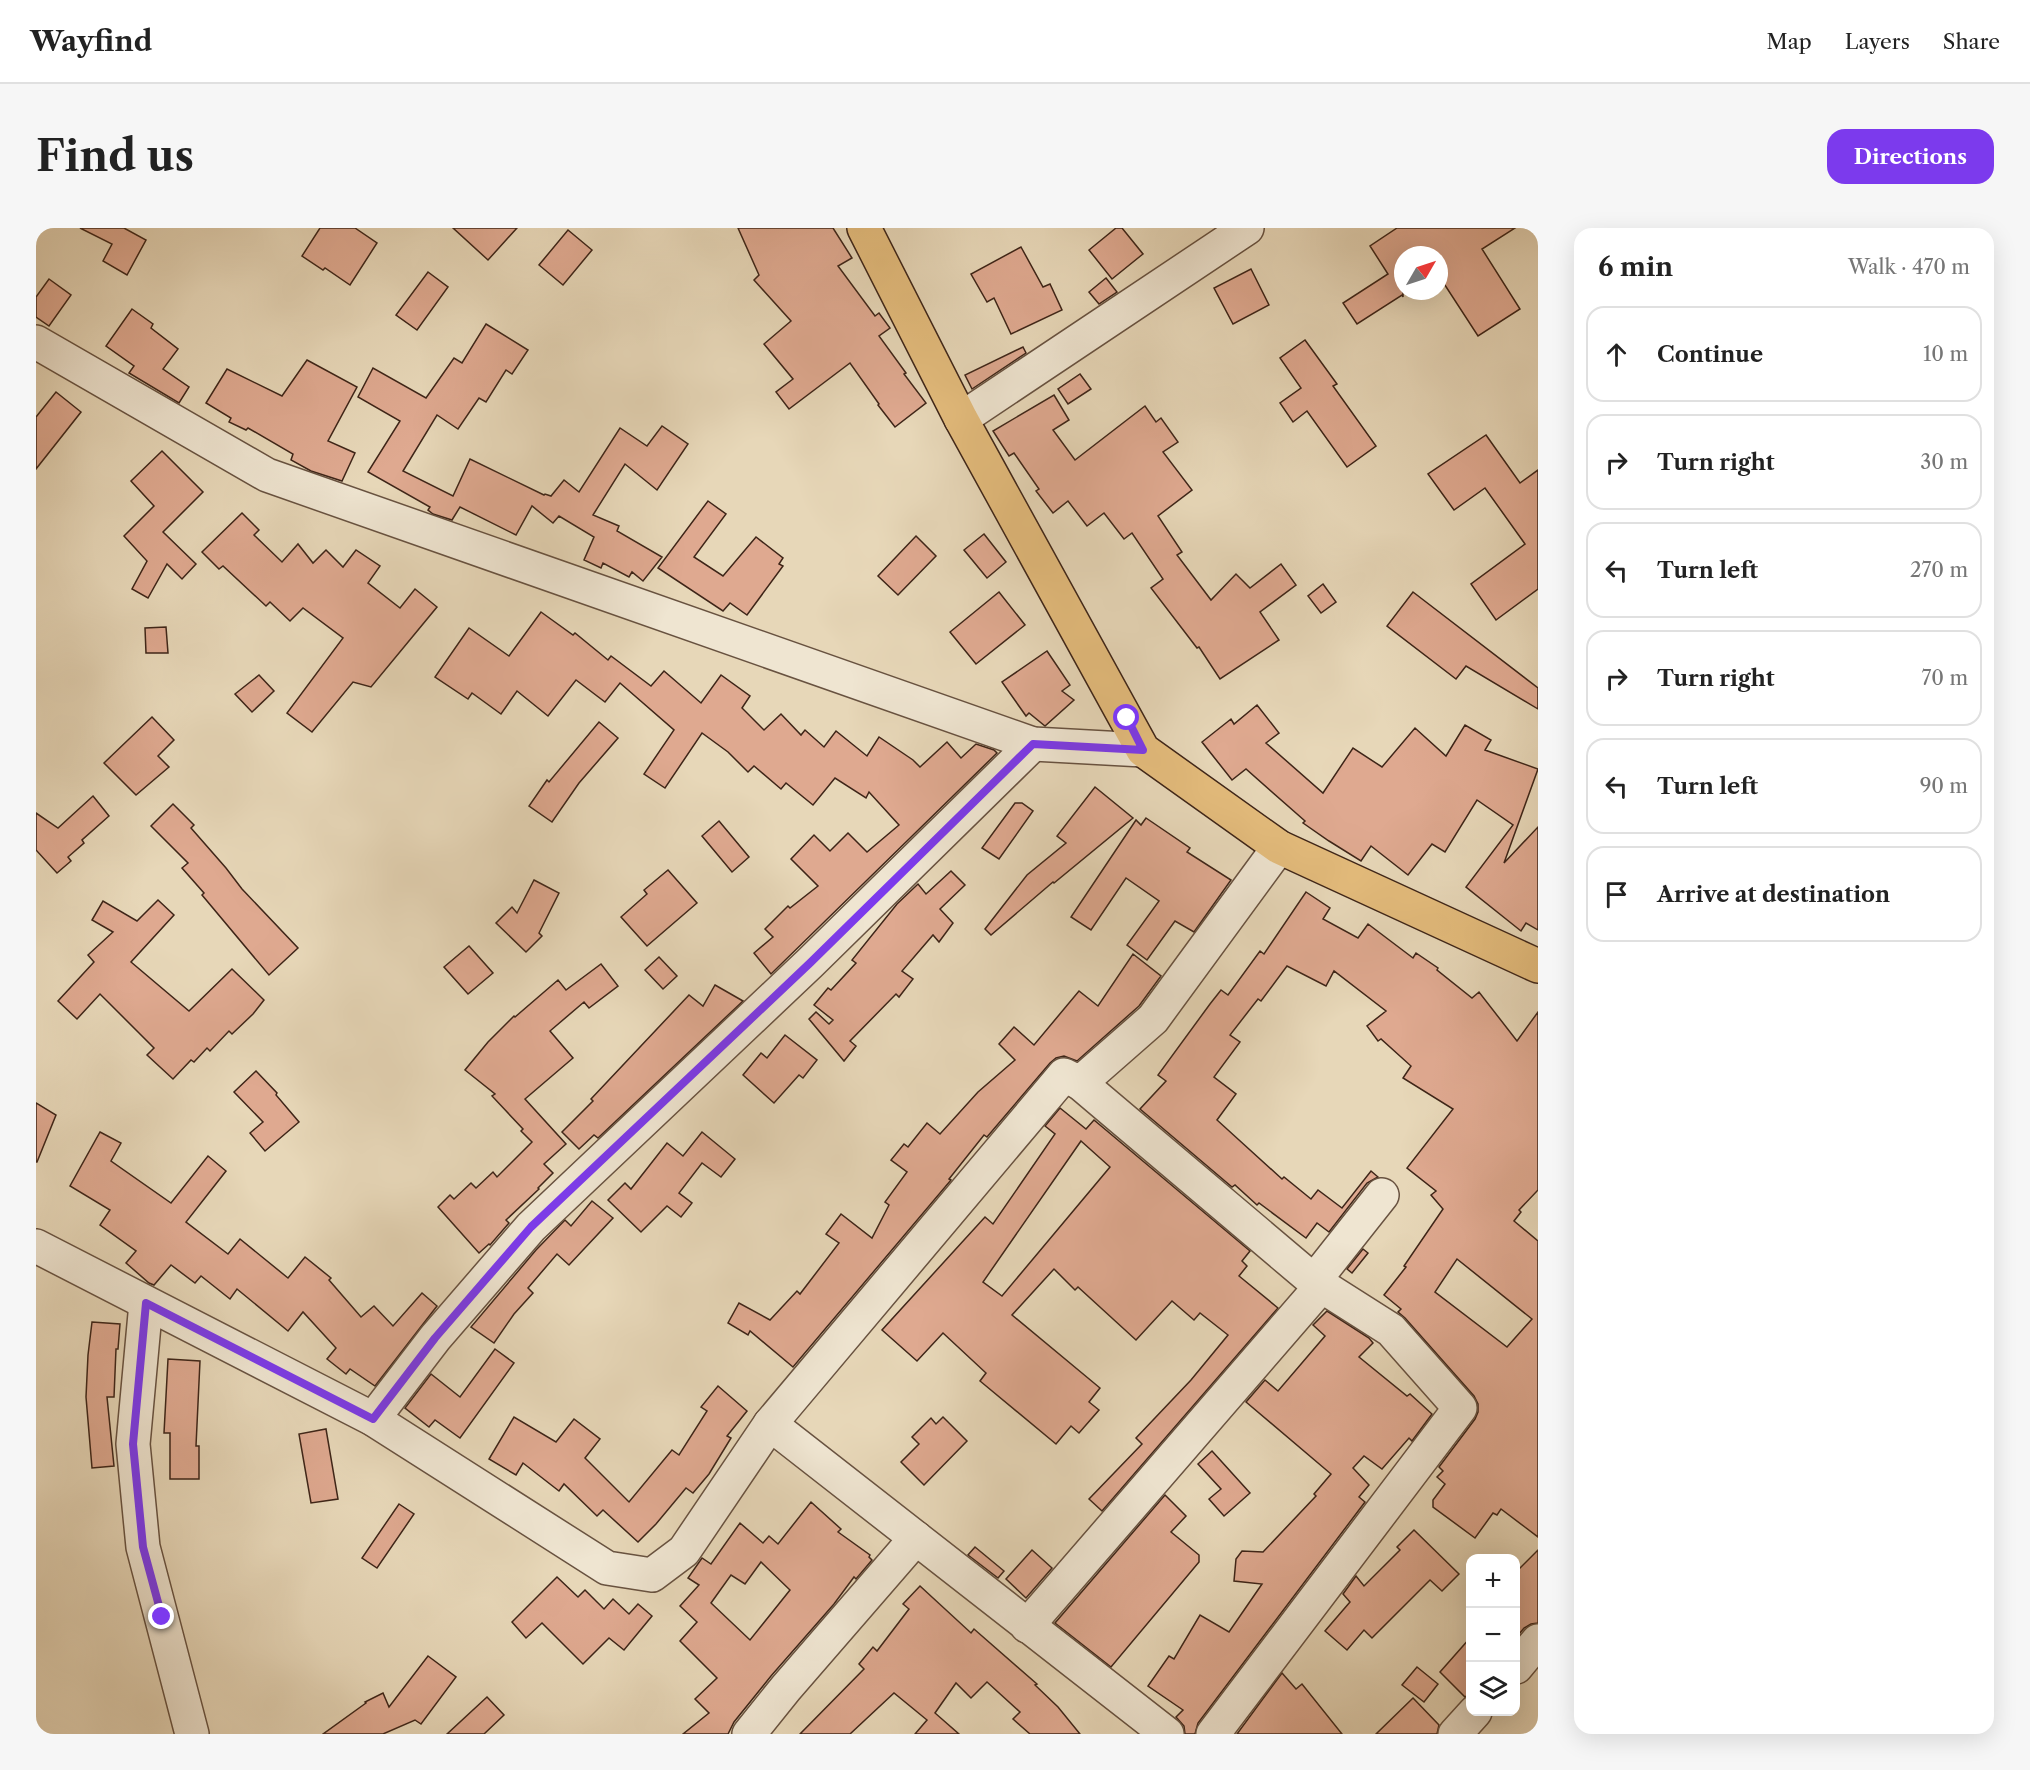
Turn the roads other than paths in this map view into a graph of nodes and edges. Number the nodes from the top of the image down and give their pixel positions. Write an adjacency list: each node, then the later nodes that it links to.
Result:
1 (864, 228): 4 (main road)
2 (1247, 228): 4 (street)
3 (36, 342): 5 (street)
4 (961, 419): 6 (main road)
5 (1033, 744): 6 (street); 14 (street)
6 (1143, 750): 7 (main road)
7 (1279, 847): 8 (main road); 9 (street)
8 (1538, 966)
9 (1080, 1083): 12 (street); 15 (street)
10 (1382, 1195): 12 (street)
11 (36, 1246): 13 (street)
12 (1314, 1281): 17 (street); 24 (street)
13 (146, 1303): 14 (street); 21 (street)
14 (373, 1419): 15 (street)
15 (770, 1424): 16 (street)
16 (916, 1538): 17 (street); 22 (street)
17 (1027, 1626): 23 (street)
18 (1538, 1641): 19 (street)
19 (1519, 1662)
20 (1471, 1716): 25 (street)
21 (192, 1734)
22 (749, 1734)
23 (1167, 1734)
24 (1213, 1734)
25 (1455, 1734)

